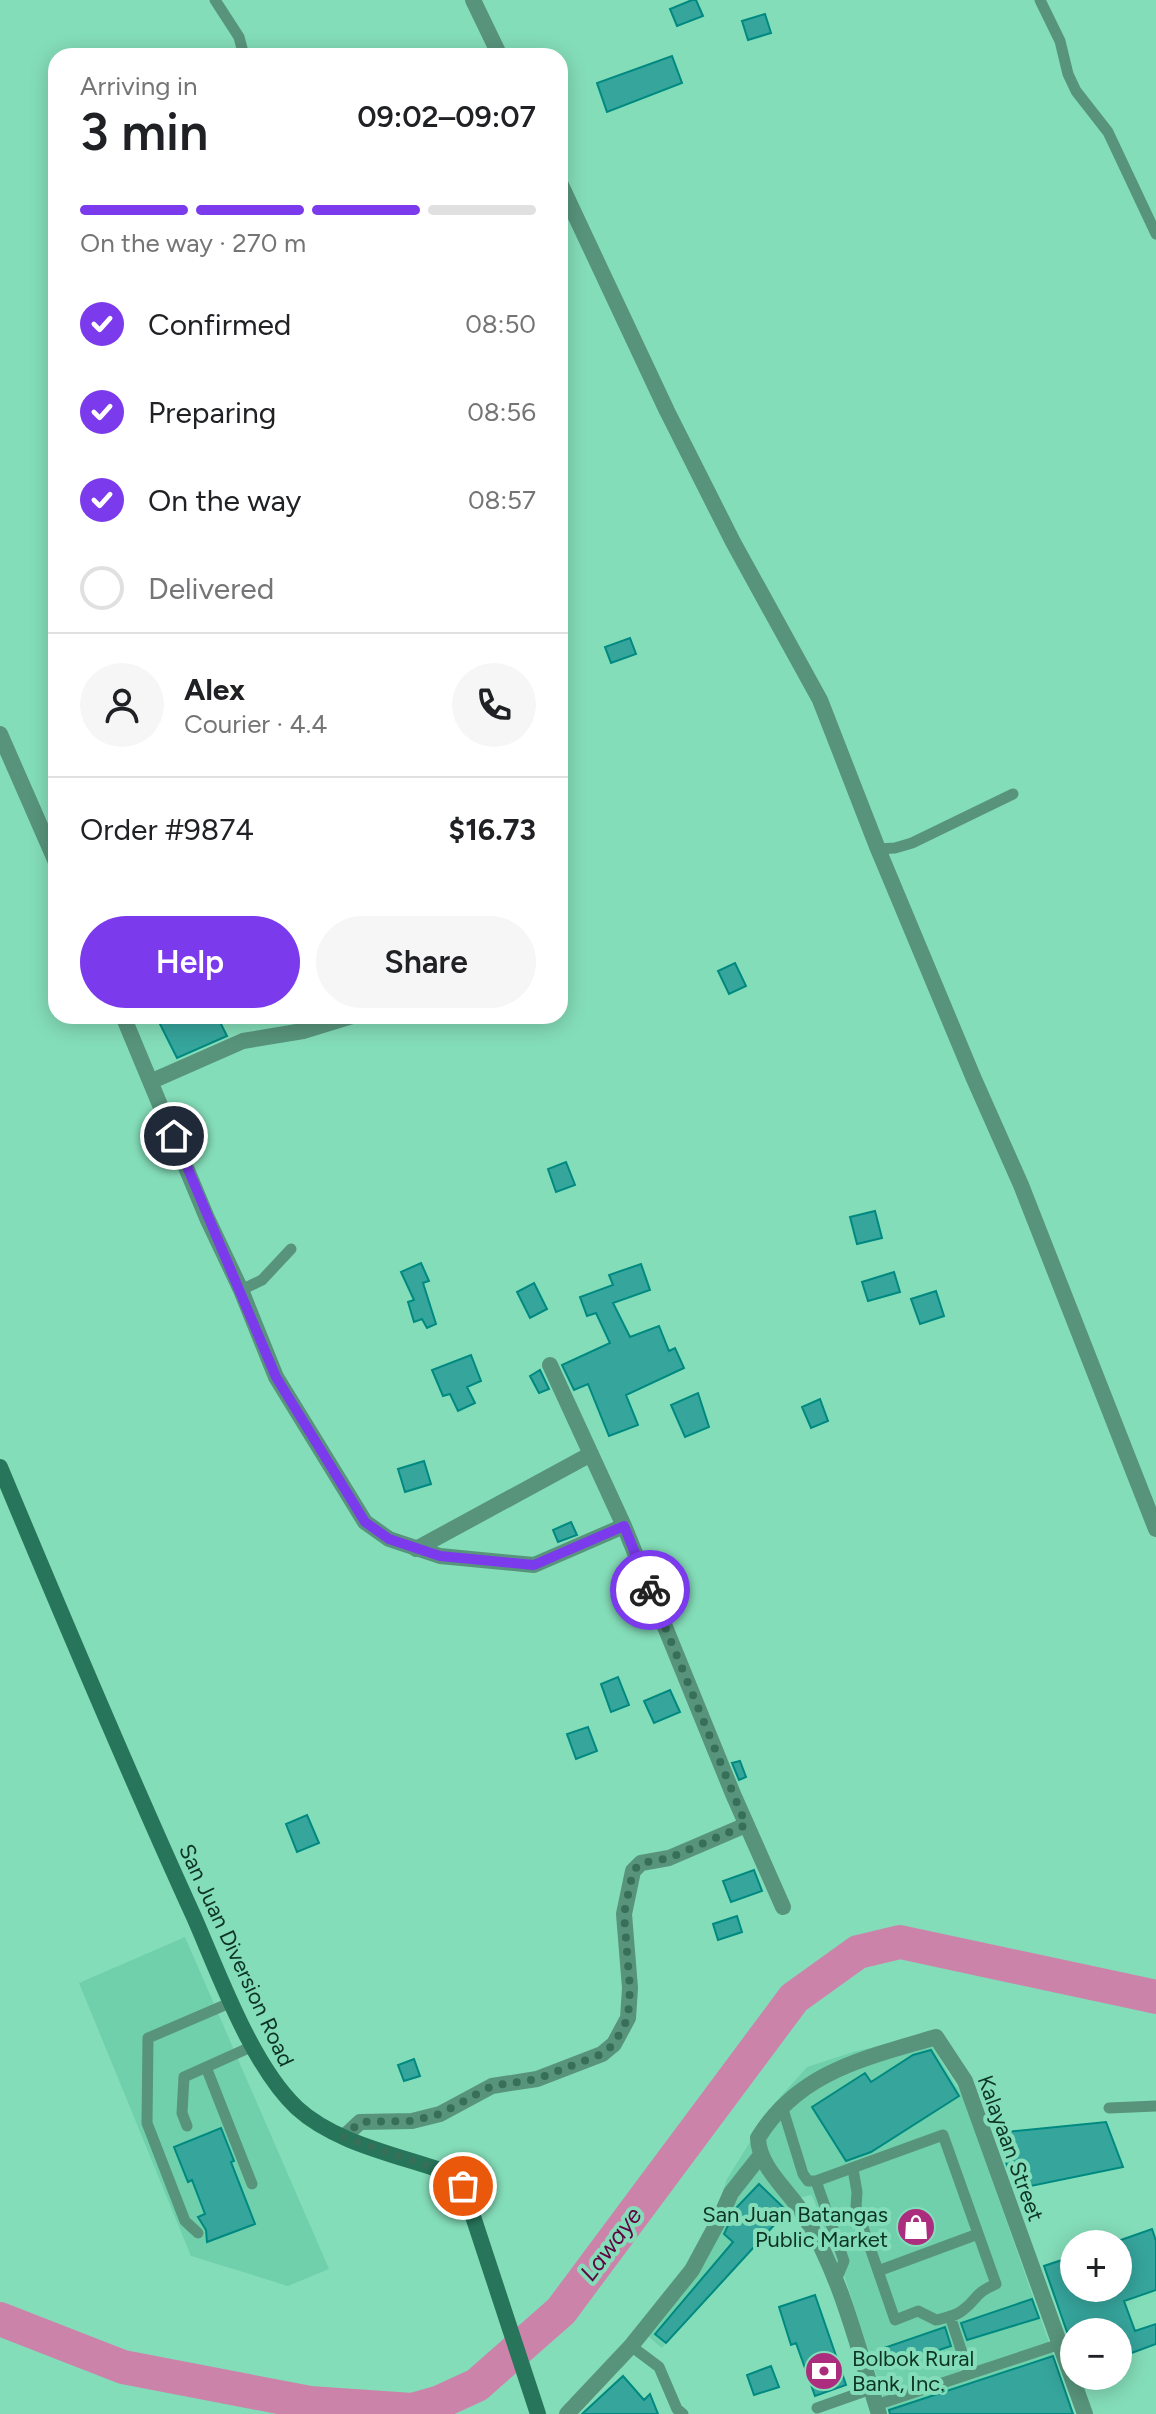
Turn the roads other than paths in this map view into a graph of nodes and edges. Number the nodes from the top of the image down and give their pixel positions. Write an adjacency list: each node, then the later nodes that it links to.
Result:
1 (215, 0): 4 (lane)
2 (473, 0): 5 (street)
3 (1040, 0): 7 (lane)
4 (242, 48)
5 (496, 48)
6 (568, 200): 11 (street)
7 (1156, 234)
8 (0, 734): 10 (street)
9 (1013, 794): 11 (lane)
10 (48, 844)
11 (878, 849): 21 (street)
12 (127, 1024): 14 (street)
13 (326, 1024): 14 (street)
14 (152, 1081): 16 (street)
15 (291, 1249): 16 (lane)
16 (241, 1290): 22 (street)
17 (550, 1365): 18 (street)
18 (591, 1454): 20 (street); 22 (street)
19 (0, 1467): 25 (street, San Juan Diversion Road)
20 (624, 1526): 22 (street); 23 (street)
21 (1156, 1529)
22 (416, 1549)
23 (746, 1825): 24 (street); 32 (street)
24 (783, 1907)
25 (232, 2002): 26 (street, San Juan Diversion Road); 37 (lane)
26 (253, 2046): 27 (lane); 32 (street, San Juan Diversion Road)
27 (206, 2067): 31 (lane); 36 (lane)
28 (782, 2106): 33 (street); 35 (lane); 42 (street, Kalayaan Street)
29 (1156, 2106): 30 (lane)
30 (1109, 2108)
31 (187, 2126)
32 (344, 2137): 48 (street, San Juan Diversion Road)
33 (760, 2147): 40 (street); 43 (street)
34 (853, 2169): 35 (lane); 38 (lane); 39 (lane)
35 (816, 2181): 40 (lane)
36 (252, 2184)
37 (198, 2233)
38 (978, 2234): 39 (lane); 41 (lane)
39 (878, 2271): 41 (lane)
40 (836, 2280): 46 (street)
41 (950, 2316): 44 (lane)
42 (1060, 2344): 44 (lane)
43 (631, 2346): 49 (street); 50 (lane)
44 (969, 2374): 46 (lane)
45 (1076, 2390): 51 (street, Kalayaan Street)
46 (875, 2403): 47 (lane)
47 (817, 2408)
48 (538, 2414)
49 (567, 2414)
50 (683, 2414)
51 (1085, 2414)

